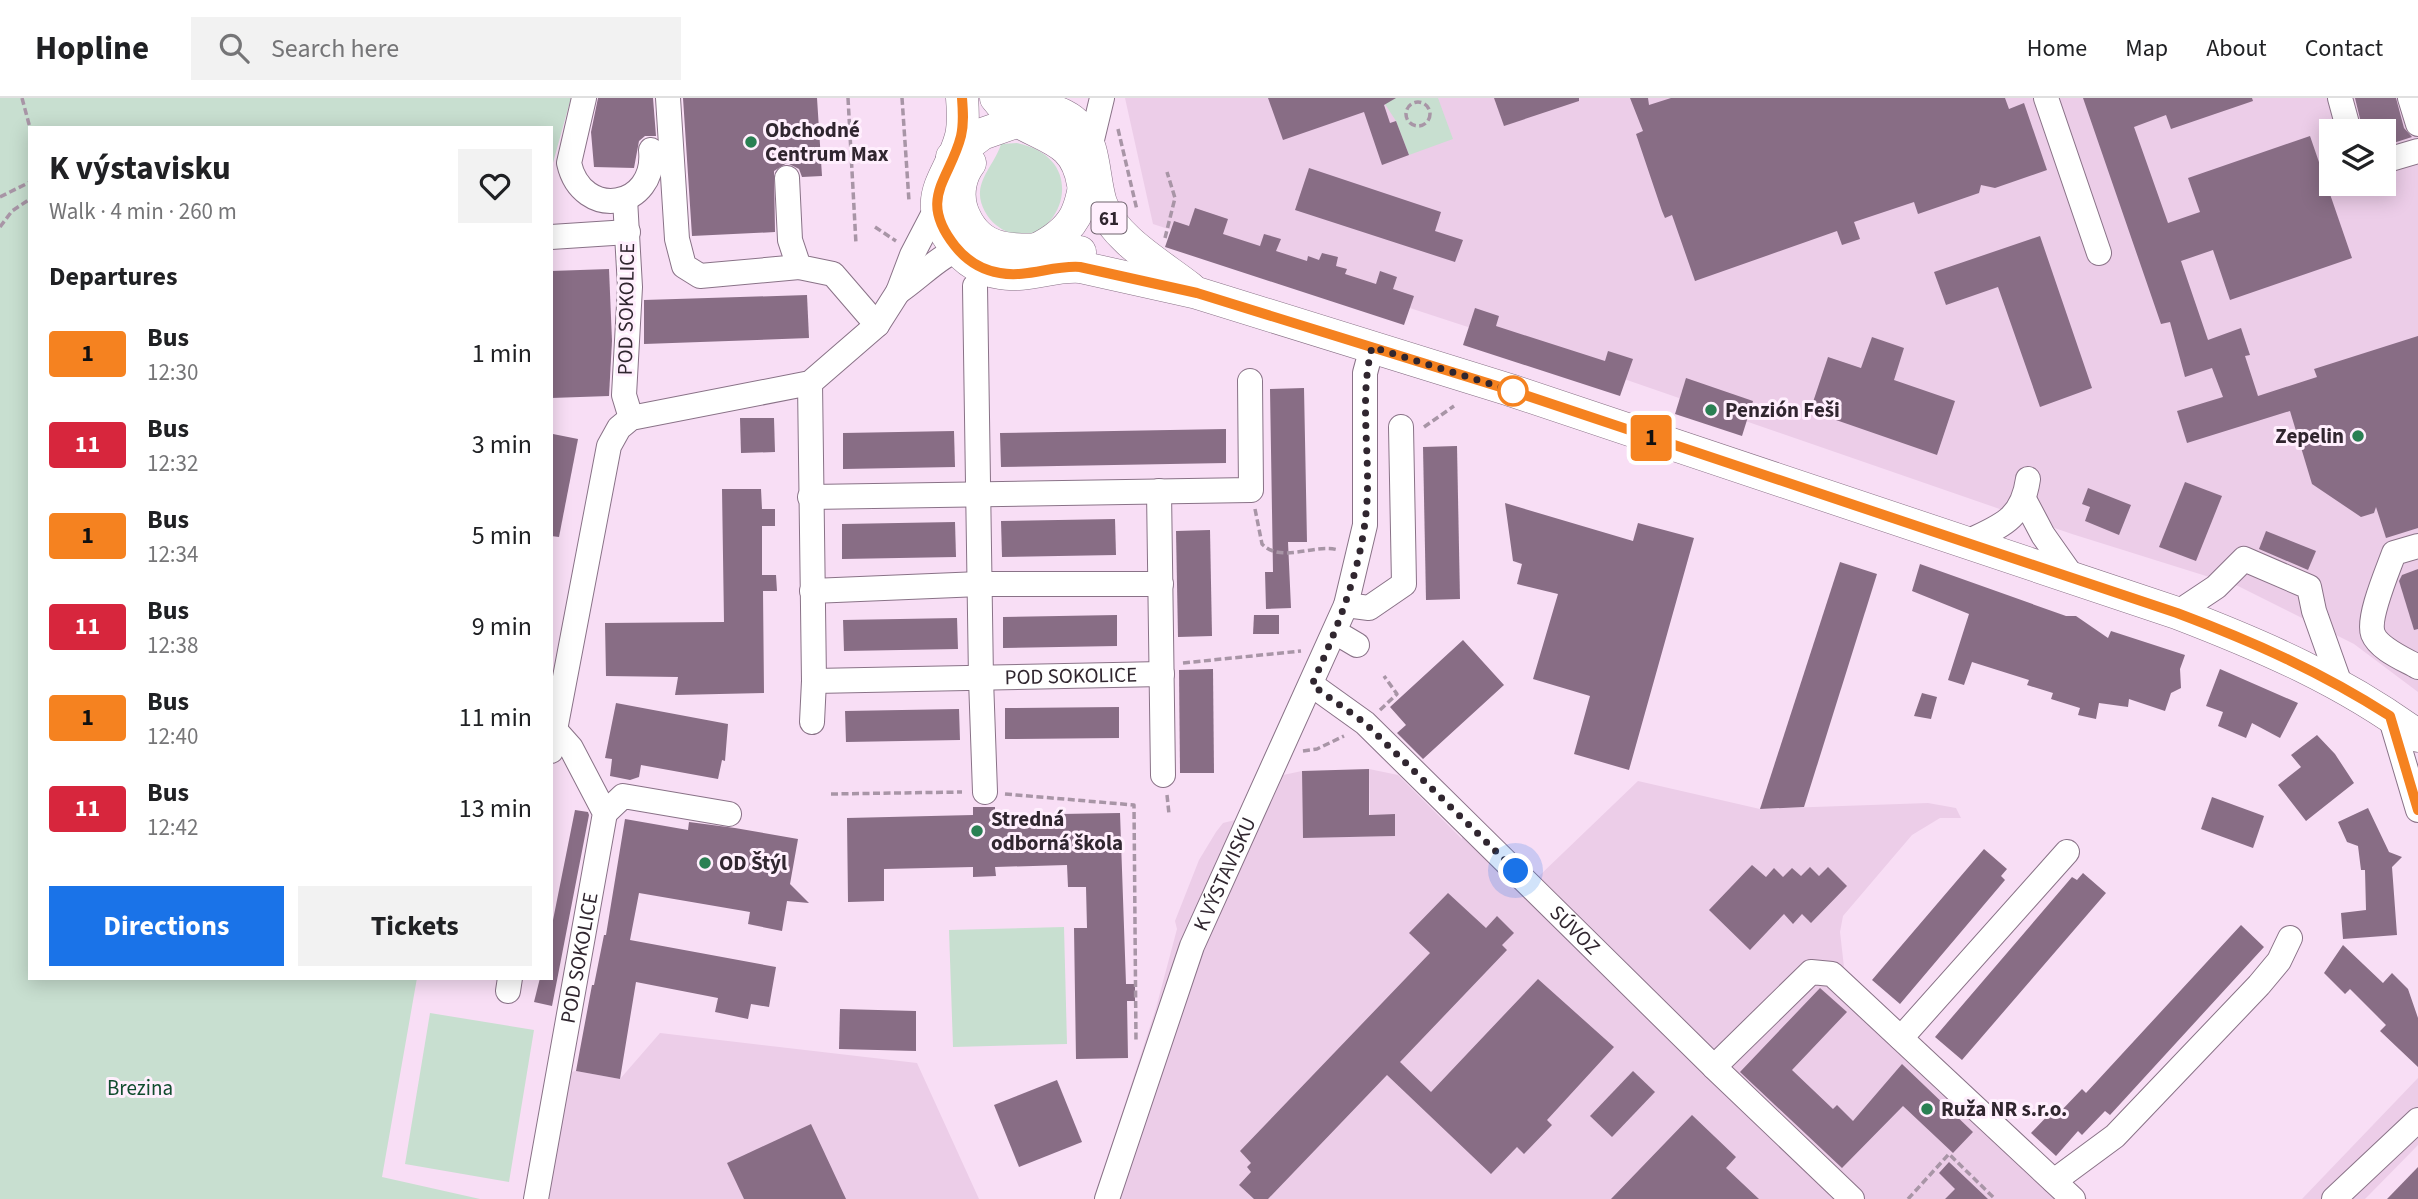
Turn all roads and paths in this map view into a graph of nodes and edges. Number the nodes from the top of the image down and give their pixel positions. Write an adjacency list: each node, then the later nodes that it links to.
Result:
1 (22, 98): 17 (path)
2 (584, 98): 29 (street)
3 (668, 98): 43 (street)
4 (848, 98): 38 (path)
5 (902, 98): 31 (path)
6 (962, 98): 22 (main road)
7 (978, 98): 18 (main road)
8 (996, 98): 13 (main road, 61)
9 (2046, 98): 40 (street)
10 (2340, 98): 15 (street)
11 (2410, 98): 16 (street)
12 (1413, 100): 12 (path)
13 (1039, 107): 18 (main road); 19 (main road, 61); 27 (main road, 61)
14 (1109, 107): 19 (street); 32 (path)
15 (2346, 119)
16 (2418, 124)
17 (29, 126)
18 (982, 134): 22 (main road); 41 (main road)
19 (1090, 148): 27 (main road, 61); 42 (main road, 61)
20 (651, 150): 29 (street)
21 (2418, 151): 23 (street)
22 (952, 157): 31 (main road)
23 (2396, 157)
24 (1167, 172): 42 (path)
25 (787, 178): 43 (street)
26 (28, 182): 28 (path)
27 (1084, 195): 39 (main road, 61); 42 (main road, 61)
28 (0, 197)
29 (625, 199): 35 (street, POD SOKOLICE)
30 (28, 200): 33 (path)
31 (924, 209): 41 (main road); 44 (street)
32 (1141, 220)
33 (0, 227)
34 (875, 227): 37 (path)
35 (628, 232): 36 (street); 50 (street, POD SOKOLICE)
36 (553, 237)
37 (898, 242)
38 (856, 244)
39 (1037, 249): 41 (main road, 61); 42 (main road, 61)
40 (2099, 253)
41 (972, 259): 42 (main road, 61); 44 (street); 54 (street, POD SOKOLICE)
42 (1157, 266): 46 (main road, 61)
43 (799, 267): 45 (street)
44 (898, 292): 45 (street)
45 (877, 325): 48 (street)
46 (1372, 347): 56 (main road, 61); 63 (street, K VÝSTAVISKU)
47 (1251, 381): 52 (street)
48 (810, 383): 50 (street); 55 (street)
49 (1454, 407): 51 (path)
50 (631, 418): 80 (street)
51 (1411, 428): 63 (street)
52 (1251, 490): 53 (street); 58 (path)
53 (1159, 491): 54 (street); 61 (street, POD SOKOLICE)
54 (979, 494): 55 (street); 60 (street, POD SOKOLICE)
55 (810, 497): 62 (street)
56 (1965, 543): 59 (main road, 61); 59 (street)
57 (2418, 546): 68 (street)
58 (1342, 551)
59 (2074, 579): 64 (main road, 61)
60 (980, 584): 61 (street); 62 (street); 71 (street, POD SOKOLICE)
61 (1161, 584): 69 (street, POD SOKOLICE)
62 (812, 591): 72 (street)
63 (1346, 606): 65 (street, K VÝSTAVISKU)
64 (2177, 613): 73 (main road, 61); 73 (street)
65 (1335, 632): 66 (street); 74 (street, K VÝSTAVISKU)
66 (1357, 645)
67 (1313, 650): 69 (path)
68 (2418, 667)
69 (1162, 670): 71 (street, POD SOKOLICE); 82 (street, POD SOKOLICE)
70 (1384, 676): 75 (path)
71 (981, 679): 72 (street, POD SOKOLICE); 83 (street, POD SOKOLICE)
72 (814, 681): 77 (street)
73 (2340, 684): 76 (main road, 61)
74 (1312, 685): 92 (street, SÚVOZ); 96 (street, K VÝSTAVISKU)
75 (1373, 716)
76 (2390, 716): 79 (main road, 61); 85 (street)
77 (811, 722)
78 (1355, 731): 81 (path)
79 (2418, 736)
80 (553, 741): 86 (street)
81 (1300, 751)
82 (1163, 775)
83 (985, 792): 84 (path); 91 (path)
84 (831, 794)
85 (2418, 810)
86 (605, 813): 87 (street); 95 (street, POD SOKOLICE)
87 (729, 814)
88 (2067, 852): 90 (street)
89 (2290, 938): 94 (street)
90 (1901, 1038): 92 (street); 94 (street)
91 (1136, 1042)
92 (1714, 1067): 97 (street, SÚVOZ)
93 (2418, 1120): 101 (street)
94 (2054, 1181): 100 (street)
95 (536, 1199)
96 (1107, 1199)
97 (1852, 1199)
98 (1908, 1199): 99 (path)
99 (1995, 1199)
100 (2073, 1199)
101 (2334, 1199)

